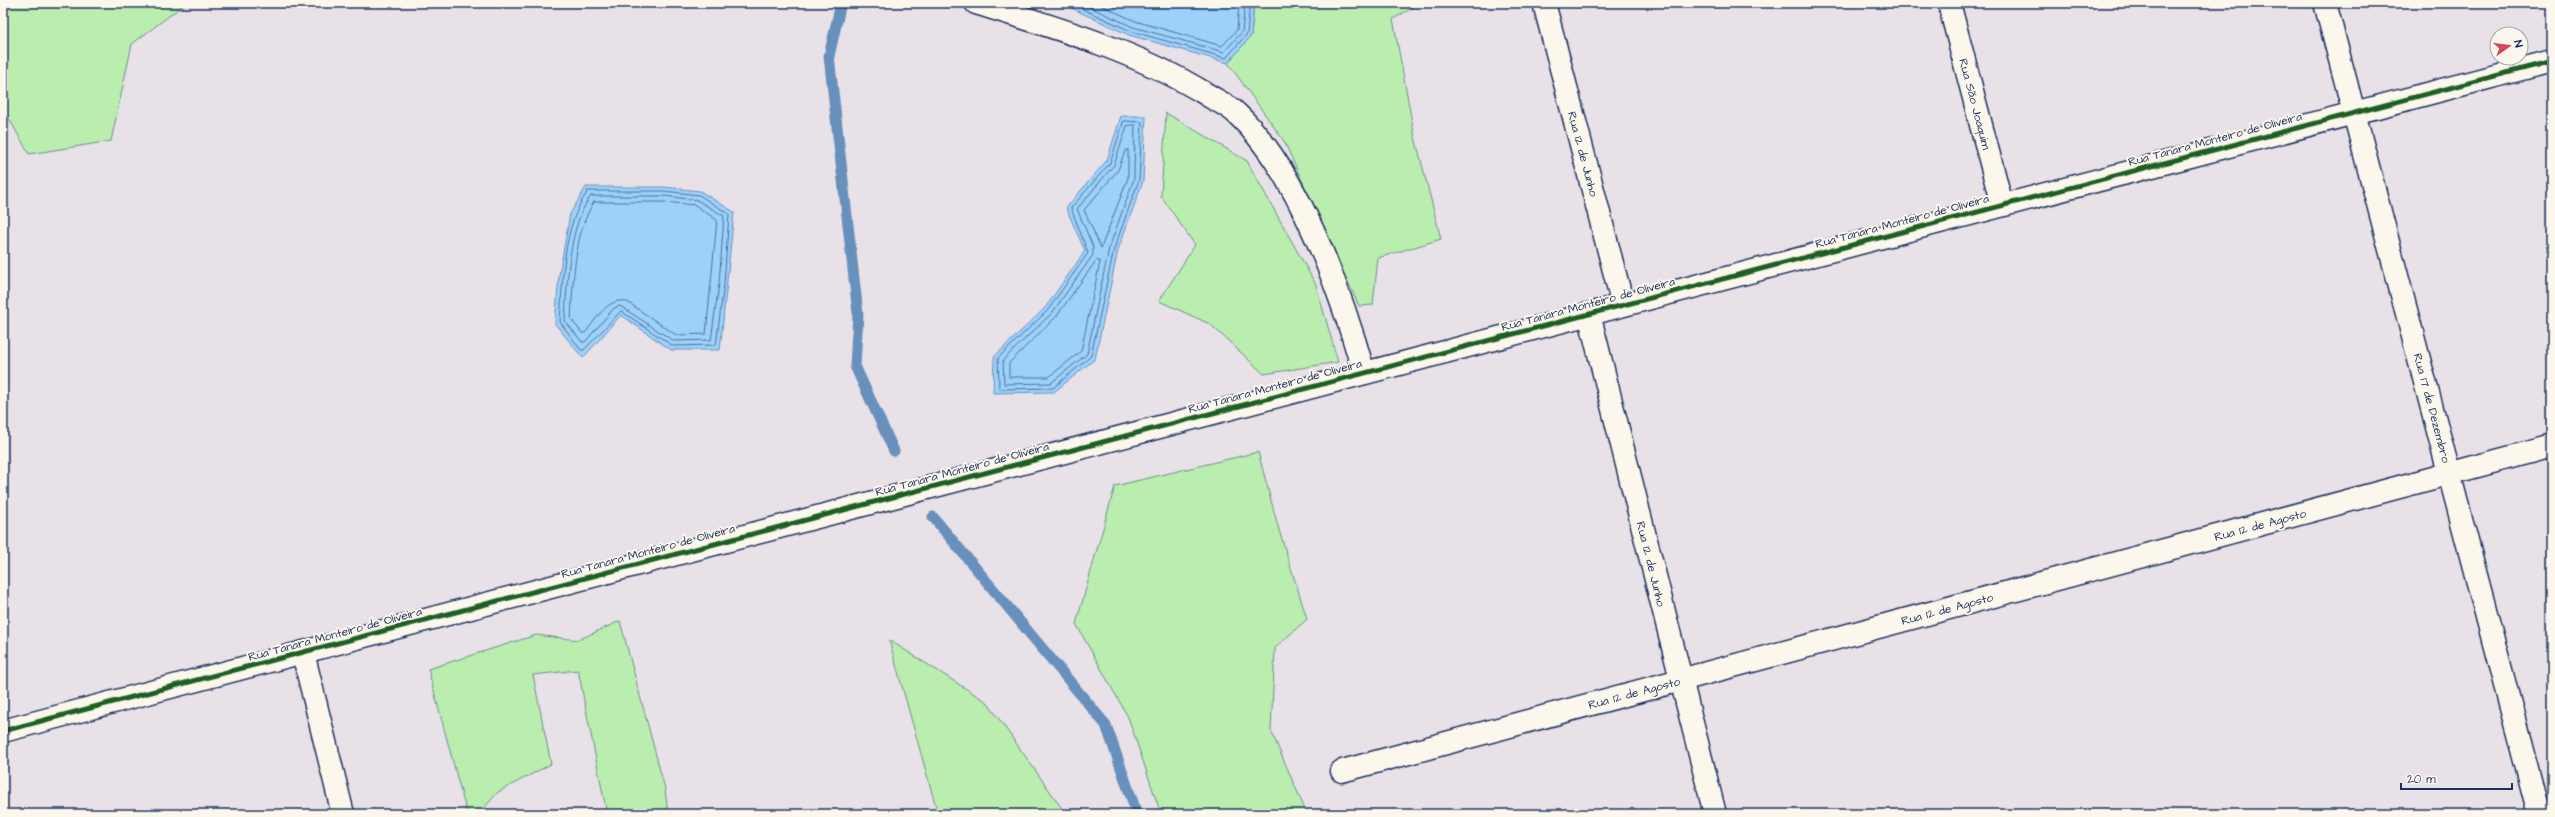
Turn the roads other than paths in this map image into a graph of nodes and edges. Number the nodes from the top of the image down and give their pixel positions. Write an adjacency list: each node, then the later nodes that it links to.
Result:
1 (976, 3): 10 (street)
2 (1544, 3): 8 (street, Rua 12 de Junho)
3 (1949, 3): 7 (street, Rua São Joaquim)
4 (2325, 3): 6 (street, Rua 17 de Dezembro)
5 (2552, 61): 6 (street, Rua Tanara Monteiro de Oliveira)
6 (2354, 113): 7 (street, Rua Tanara Monteiro de Oliveira); 12 (street, Rua 17 de Dezembro)
7 (2002, 206): 8 (street, Rua Tanara Monteiro de Oliveira)
8 (1623, 305): 9 (street, Rua Tanara Monteiro de Oliveira)
9 (1589, 314): 10 (street, Rua Tanara Monteiro de Oliveira); 14 (street, Rua 12 de Junho)
10 (1364, 373): 13 (street, Rua Tanara Monteiro de Oliveira)
11 (2552, 446): 12 (street, Rua 12 de Agosto)
12 (2449, 474): 14 (street, Rua 12 de Agosto); 19 (street, Rua 17 de Dezembro)
13 (303, 653): 15 (street, Rua Tanara Monteiro de Oliveira); 17 (street)
14 (1681, 681): 16 (street, Rua 12 de Agosto); 18 (street, Rua 12 de Junho)
15 (3, 731)
16 (1342, 771)
17 (343, 814)
18 (1715, 814)
19 (2539, 814)

